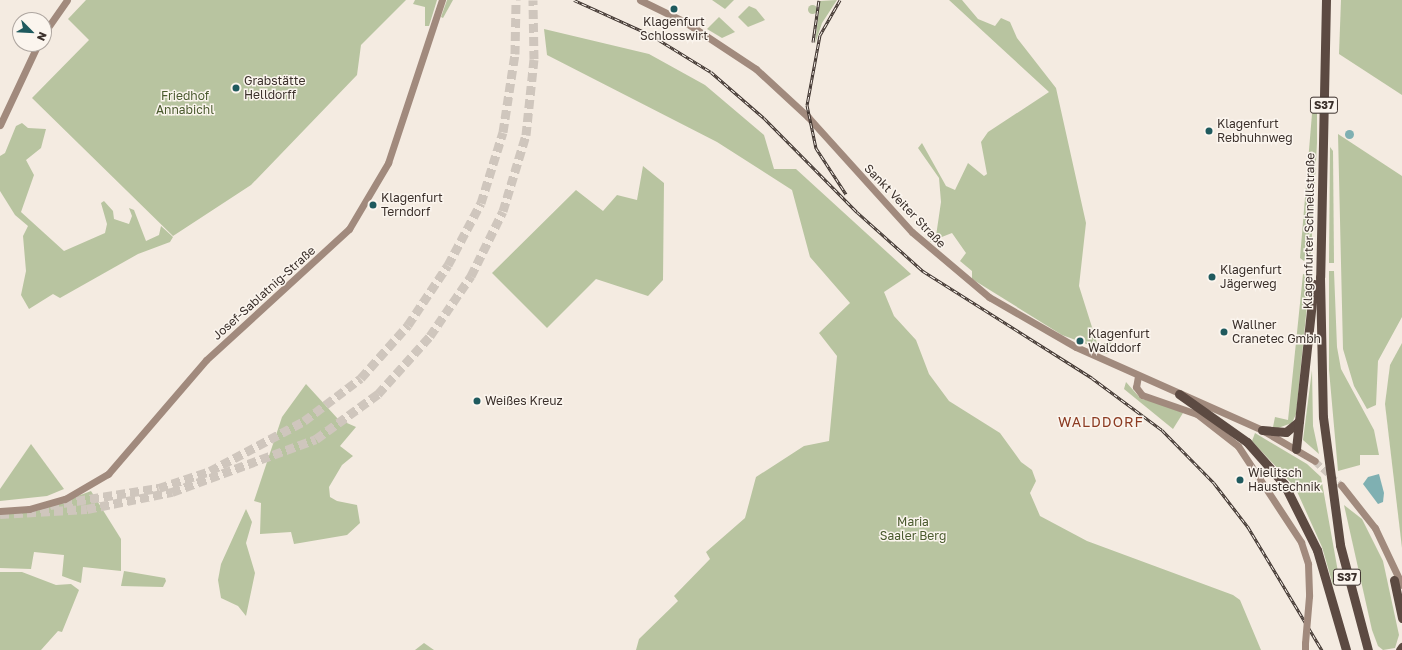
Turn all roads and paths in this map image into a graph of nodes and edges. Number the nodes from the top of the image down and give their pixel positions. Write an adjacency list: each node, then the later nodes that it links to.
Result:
1 (67, 0): 5 (main road)
2 (442, 0): 16 (main road, Josef-Sablatnig-Straße)
3 (640, 0): 9 (main road, Sankt Veiter Straße)
4 (1326, 0): 8 (highway, Klagenfurter Schnellstraße / S37)
5 (52, 22)
6 (34, 52): 7 (main road)
7 (0, 125)
8 (1320, 261): 11 (highway); 19 (highway, Klagenfurter Schnellstraße / S37)
9 (1138, 376): 10 (main road, Sankt Veiter Straße); 20 (main road, bridge)
10 (1179, 394): 12 (main road, Sankt Veiter Straße); 22 (highway)
11 (1299, 421): 12 (highway); 13 (highway)
12 (1262, 430): 13 (main road, Sankt Veiter Straße)
13 (1296, 448): 14 (main road, Sankt Veiter Straße)
14 (1315, 462)
15 (1341, 485): 17 (main road)
16 (0, 511)
17 (1400, 582): 18 (highway)
18 (1402, 618)
19 (1364, 640): 23 (highway, Klagenfurter Schnellstraße / S37); 24 (highway)
20 (1305, 647)
21 (1402, 647): 25 (highway)
22 (1346, 650)
23 (1368, 650)
24 (1373, 650)
25 (1400, 650)

